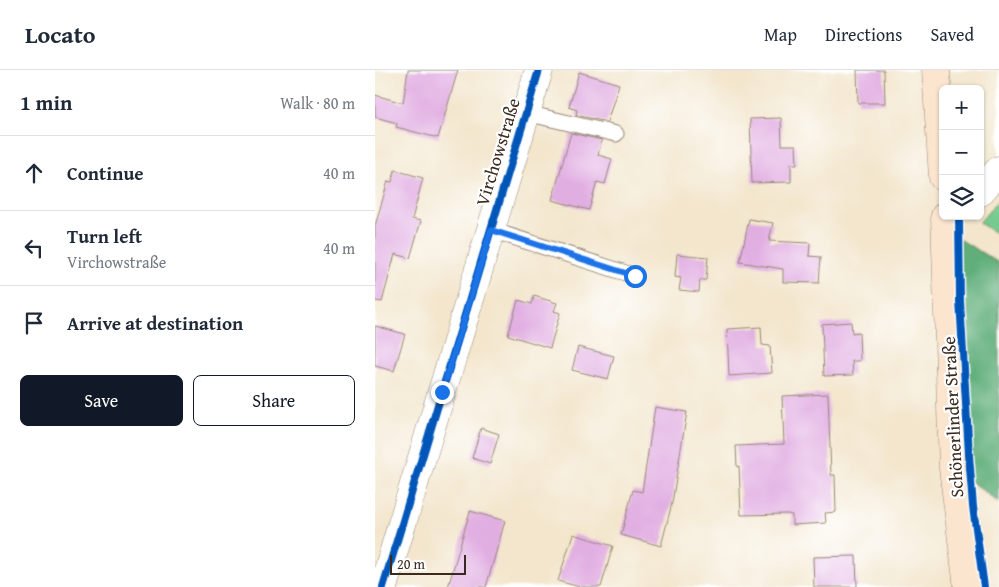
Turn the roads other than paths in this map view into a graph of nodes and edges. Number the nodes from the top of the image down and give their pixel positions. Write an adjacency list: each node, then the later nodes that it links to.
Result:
1 (539, 70): 3 (street, Virchowstraße)
2 (936, 70): 6 (street)
3 (526, 113): 4 (lane); 9 (street, Virchowstraße)
4 (616, 134)
5 (999, 170): 7 (street)
6 (943, 175)
7 (984, 187)
8 (950, 221): 12 (street, Schönerlinder Straße)
9 (491, 230): 10 (lane); 11 (street, Virchowstraße)
10 (635, 276)
11 (383, 587)
12 (968, 587)

